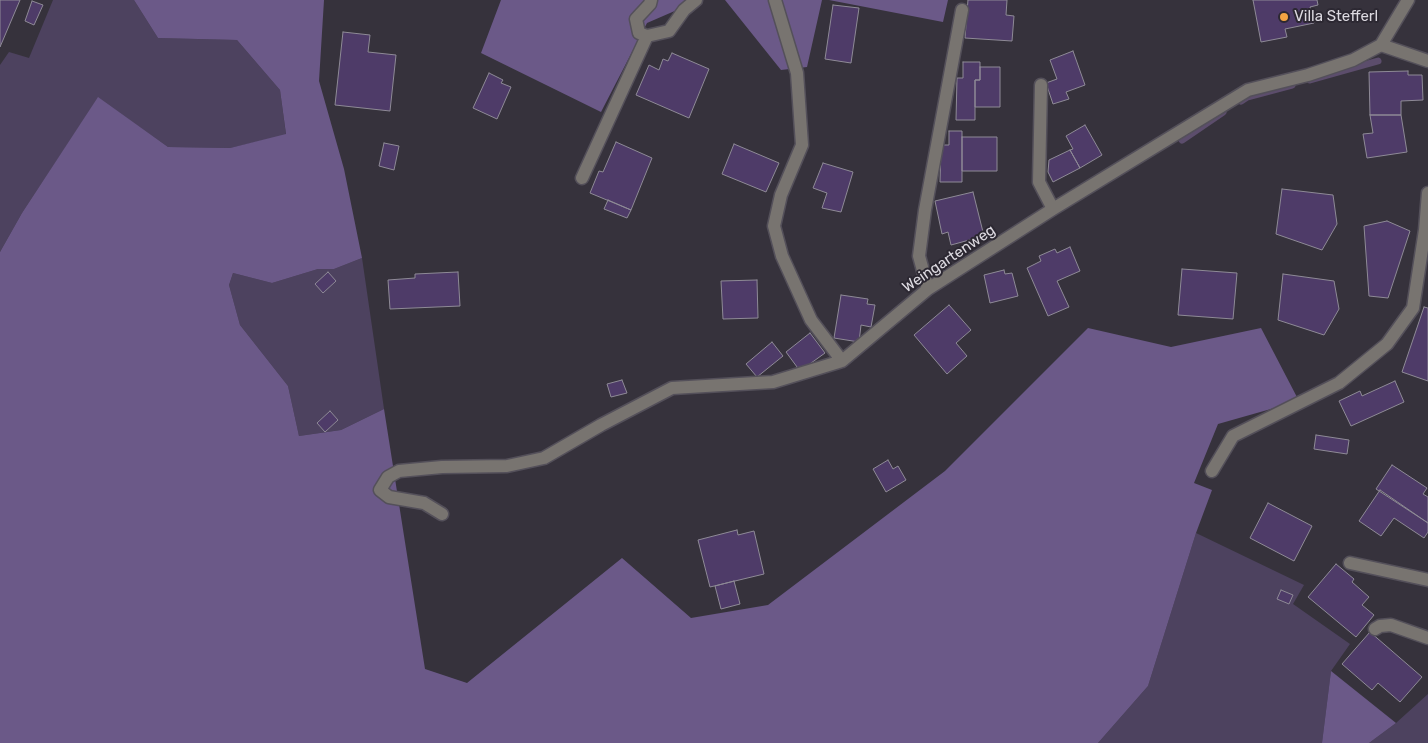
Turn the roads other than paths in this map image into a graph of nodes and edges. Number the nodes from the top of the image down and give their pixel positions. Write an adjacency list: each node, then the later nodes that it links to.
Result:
1 (651, 0): 6 (street)
2 (696, 0): 6 (street)
3 (775, 0): 14 (street)
4 (1408, 0): 7 (street)
5 (962, 10): 13 (street)
6 (647, 36): 10 (street)
7 (1381, 45): 8 (street); 12 (street, Weingartenweg)
8 (1428, 61)
9 (1041, 85): 12 (street)
10 (582, 178)
11 (1428, 193): 15 (street)
12 (1053, 209): 13 (street, Weingartenweg)
13 (928, 289): 14 (street, Weingartenweg)
14 (842, 361): 16 (street)
15 (1212, 471)
16 (442, 514)
17 (1350, 563): 18 (street)
18 (1428, 580)
19 (1375, 629): 20 (street)
20 (1428, 638)

